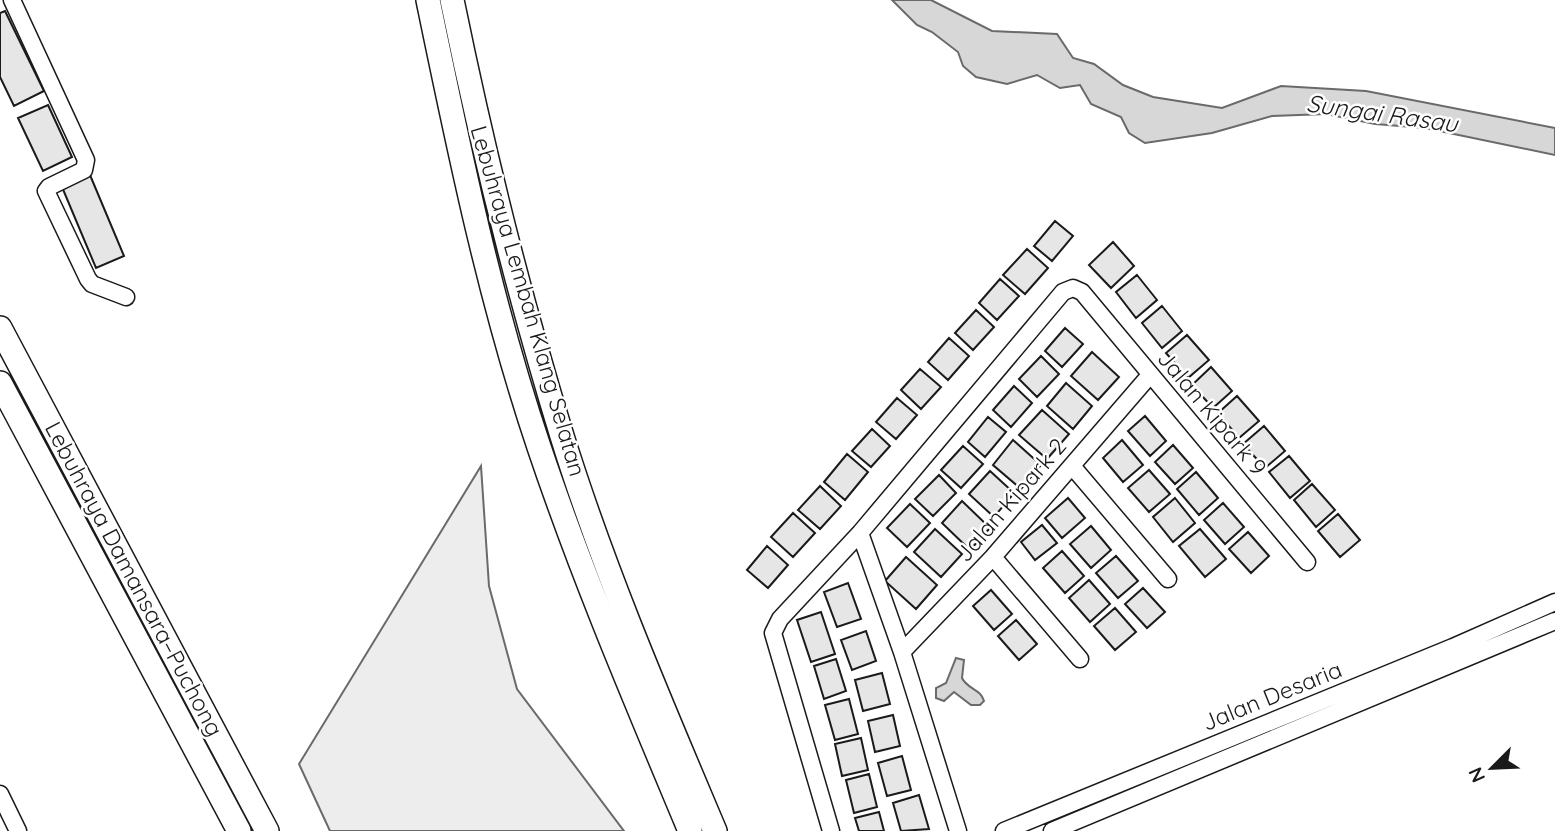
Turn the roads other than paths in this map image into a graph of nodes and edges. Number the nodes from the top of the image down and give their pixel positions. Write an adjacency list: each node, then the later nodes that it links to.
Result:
1 (12, 0): 4 (street)
2 (428, 0): 21 (highway, Lebuhraya Lembah Klang Selatan)
3 (452, 0): 22 (highway, Lebuhraya Lembah Klang Selatan)
4 (126, 297)
5 (0, 328): 20 (highway, Lebuhraya Damansara–Puchong)
6 (1150, 375): 8 (street, Jalan Kipark 2); 9 (street, Jalan Kipark 9); 11 (street, Jalan Kipark 9)
7 (0, 383): 19 (highway, Lebuhraya Damansara–Puchong)
8 (1072, 466): 10 (street, Jalan Kipark 2); 12 (street)
9 (860, 533): 15 (street); 23 (street)
10 (993, 557): 15 (street, Jalan Kipark 2); 16 (street)
11 (1307, 562)
12 (1168, 579)
13 (1555, 602): 25 (street, Jalan Desaria)
14 (1555, 621): 26 (street, Jalan Desaria)
15 (902, 652): 24 (street)
16 (1080, 659)
17 (0, 794): 18 (street)
18 (18, 831)
19 (239, 831)
20 (267, 831)
21 (690, 831)
22 (715, 831)
23 (831, 831)
24 (958, 831)
25 (1004, 831)
26 (1052, 831)

